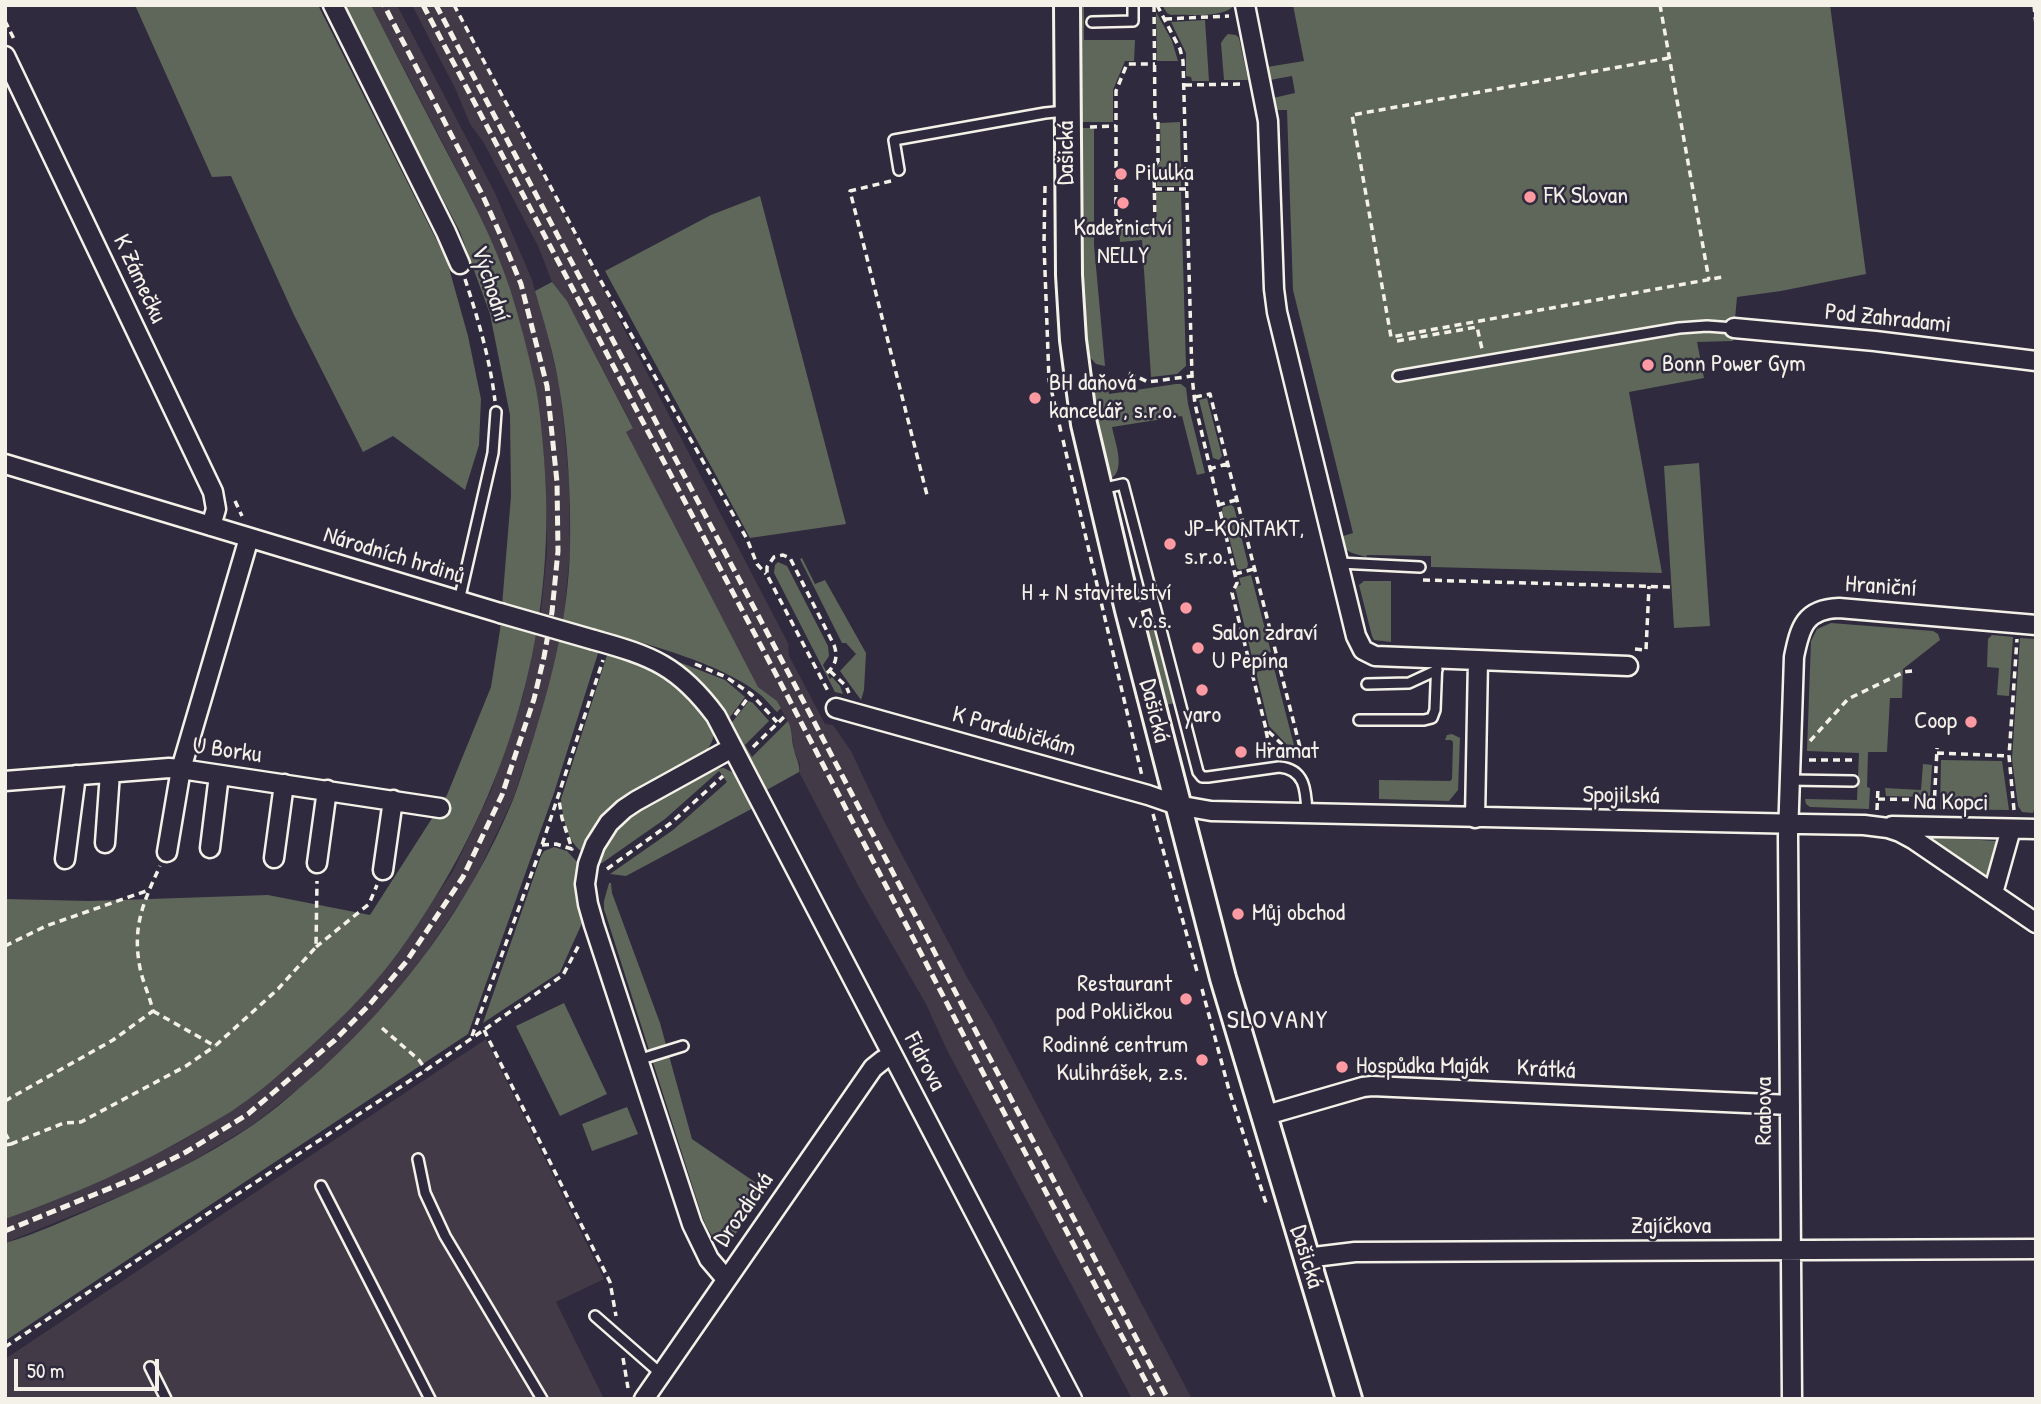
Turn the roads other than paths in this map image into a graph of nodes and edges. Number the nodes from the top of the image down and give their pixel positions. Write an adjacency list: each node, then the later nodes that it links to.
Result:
1 (333, 5): 9 (street, Východní)
2 (1067, 5): 7 (main road, Dašická)
3 (1133, 5): 5 (lane)
4 (1246, 10): 18 (street)
5 (1092, 22)
6 (5, 56): 16 (street, K Zámečku)
7 (1067, 111): 8 (lane); 15 (main road, Dašická)
8 (899, 170)
9 (460, 264)
10 (1734, 328): 11 (street, Pod Zahradami); 12 (lane)
11 (2036, 361)
12 (1398, 376)
13 (496, 412): 20 (lane)
14 (5, 464): 16 (street, Národních hrdinů)
15 (1099, 489): 21 (lane); 22 (main road, Dašická)
16 (211, 526): 17 (street, Národních hrdinů)
17 (249, 538): 20 (street, Národních hrdinů); 31 (street)
18 (1339, 563): 19 (lane); 26 (street)
19 (1420, 566)
20 (459, 601): 30 (street, Národních hrdinů, bridge)
21 (1154, 602): 22 (lane); 43 (lane)
22 (1128, 610): 41 (main road, Dašická)
23 (2020, 623): 35 (street, Hraniční)
24 (1628, 658): 25 (street)
25 (1478, 660): 26 (street); 44 (street)
26 (1437, 664): 27 (lane); 29 (lane)
27 (1367, 684)
28 (836, 709): 41 (street, K Pardubičkám)
29 (1359, 720)
30 (741, 750): 59 (street, Fidrova); 60 (street)
31 (181, 769): 32 (street, U Borku); 34 (street, U Borku); 51 (street)
32 (110, 773): 33 (street, U Borku); 49 (street)
33 (76, 775): 36 (street, U Borku); 53 (street)
34 (219, 775): 38 (street, U Borku); 50 (street)
35 (1790, 780): 37 (lane); 45 (street, Hraniční)
36 (5, 781)
37 (1853, 781)
38 (284, 784): 39 (street, U Borku); 52 (street)
39 (327, 790): 40 (street, U Borku); 54 (street)
40 (393, 800): 42 (street, U Borku); 55 (street)
41 (1177, 805): 43 (street, Spojilská); 62 (main road, Dašická)
42 (440, 808)
43 (1307, 814): 44 (street, Spojilská)
44 (1475, 818): 45 (street, Spojilská)
45 (1788, 823): 47 (street, Spojilská); 61 (street, Raabova)
46 (2013, 823): 47 (street, Na Kopci); 48 (street, Na Kopci); 56 (street)
47 (1864, 825): 56 (street, Spojilská)
48 (2036, 829)
49 (104, 843)
50 (210, 848)
51 (167, 852)
52 (274, 858)
53 (65, 859)
54 (317, 863)
55 (383, 870)
56 (1993, 893): 57 (street, Spojilská)
57 (2036, 923)
58 (683, 1046): 60 (lane)
59 (892, 1055): 68 (street, Drozdická); 76 (street, Fidrova)
60 (638, 1060): 68 (street)
61 (1790, 1105): 62 (street, Krátká); 66 (street, Raabova)
62 (1263, 1116): 67 (main road, Dašická)
63 (418, 1159): 75 (lane)
64 (321, 1186): 74 (lane)
65 (2036, 1250): 66 (street, Zajíčkova)
66 (1791, 1251): 67 (street, Zajíčkova); 78 (street, Raabova)
67 (1306, 1258): 77 (main road, Dašická)
68 (726, 1279): 71 (street, Drozdická)
69 (595, 1316): 71 (lane)
70 (150, 1367): 73 (lane)
71 (660, 1373): 72 (street, Drozdická)
72 (636, 1395)
73 (166, 1399)
74 (430, 1399)
75 (542, 1399)
76 (1072, 1399)
77 (1349, 1399)
78 (1792, 1399)

